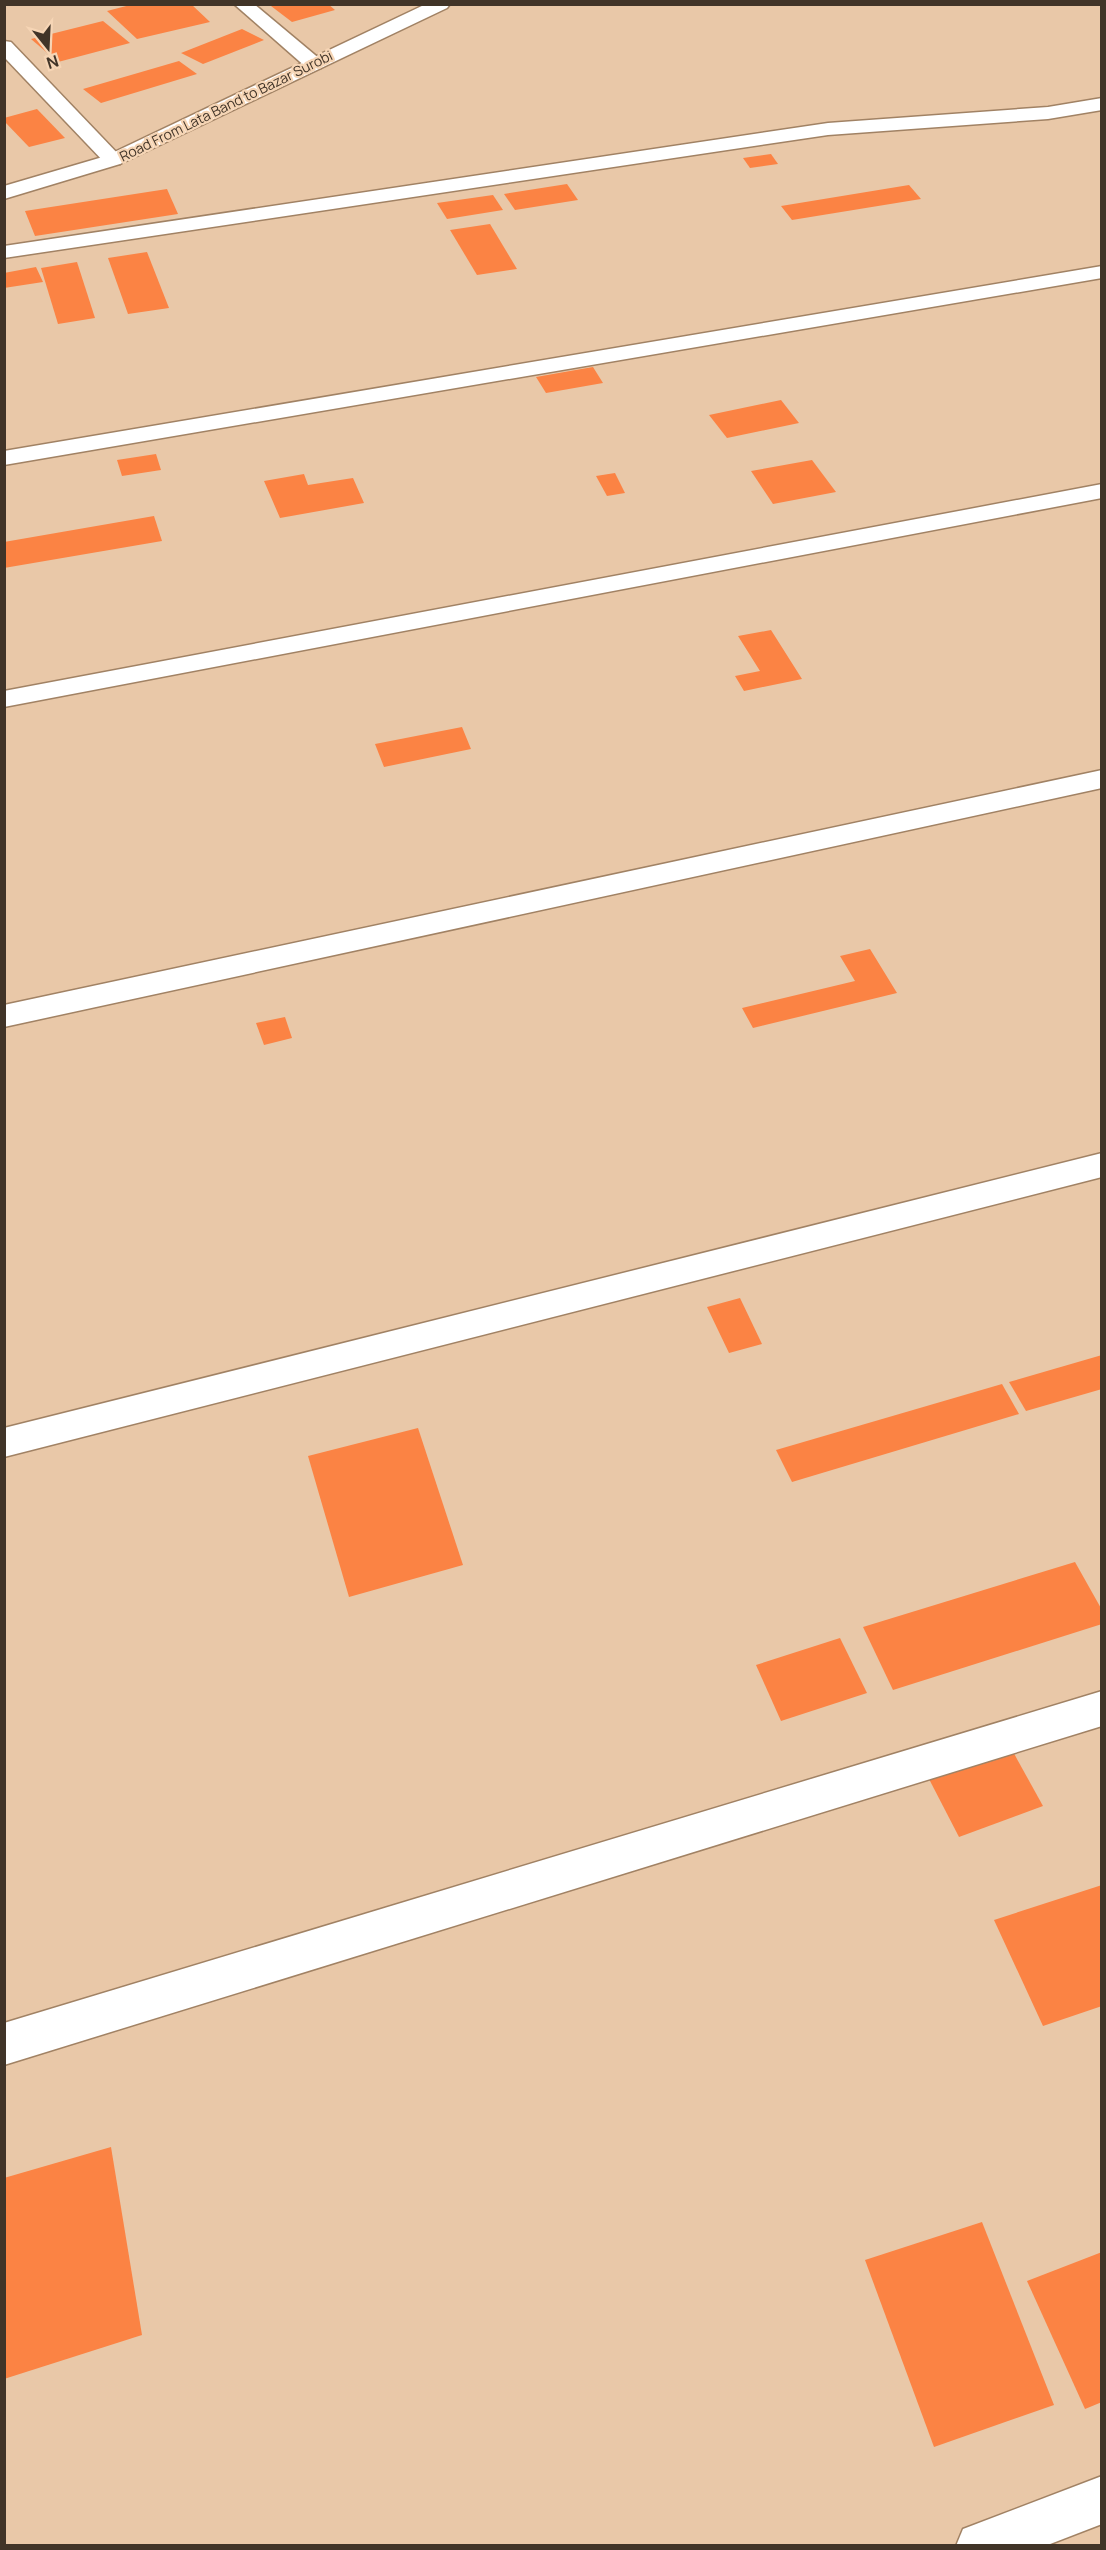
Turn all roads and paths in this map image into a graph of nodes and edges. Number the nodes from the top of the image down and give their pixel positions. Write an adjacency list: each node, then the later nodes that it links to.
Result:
1 (243, 4): 4 (street)
2 (441, 4): 4 (street, Road From Lata Band to Bazar Surobi)
3 (4, 46): 6 (street)
4 (314, 64): 6 (street, Road From Lata Band to Bazar Surobi)
5 (1101, 104): 8 (street)
6 (113, 160): 7 (street, Road From Lata Band to Bazar Surobi)
7 (4, 194)
8 (4, 252)
9 (1101, 272): 10 (street)
10 (4, 458)
11 (1101, 491): 12 (street)
12 (4, 699)
13 (1101, 779): 14 (street)
14 (4, 1016)
15 (1101, 1165): 16 (street)
16 (4, 1443)
17 (1101, 1708): 18 (street)
18 (4, 2044)
19 (1101, 2499): 20 (street)
20 (980, 2546)

